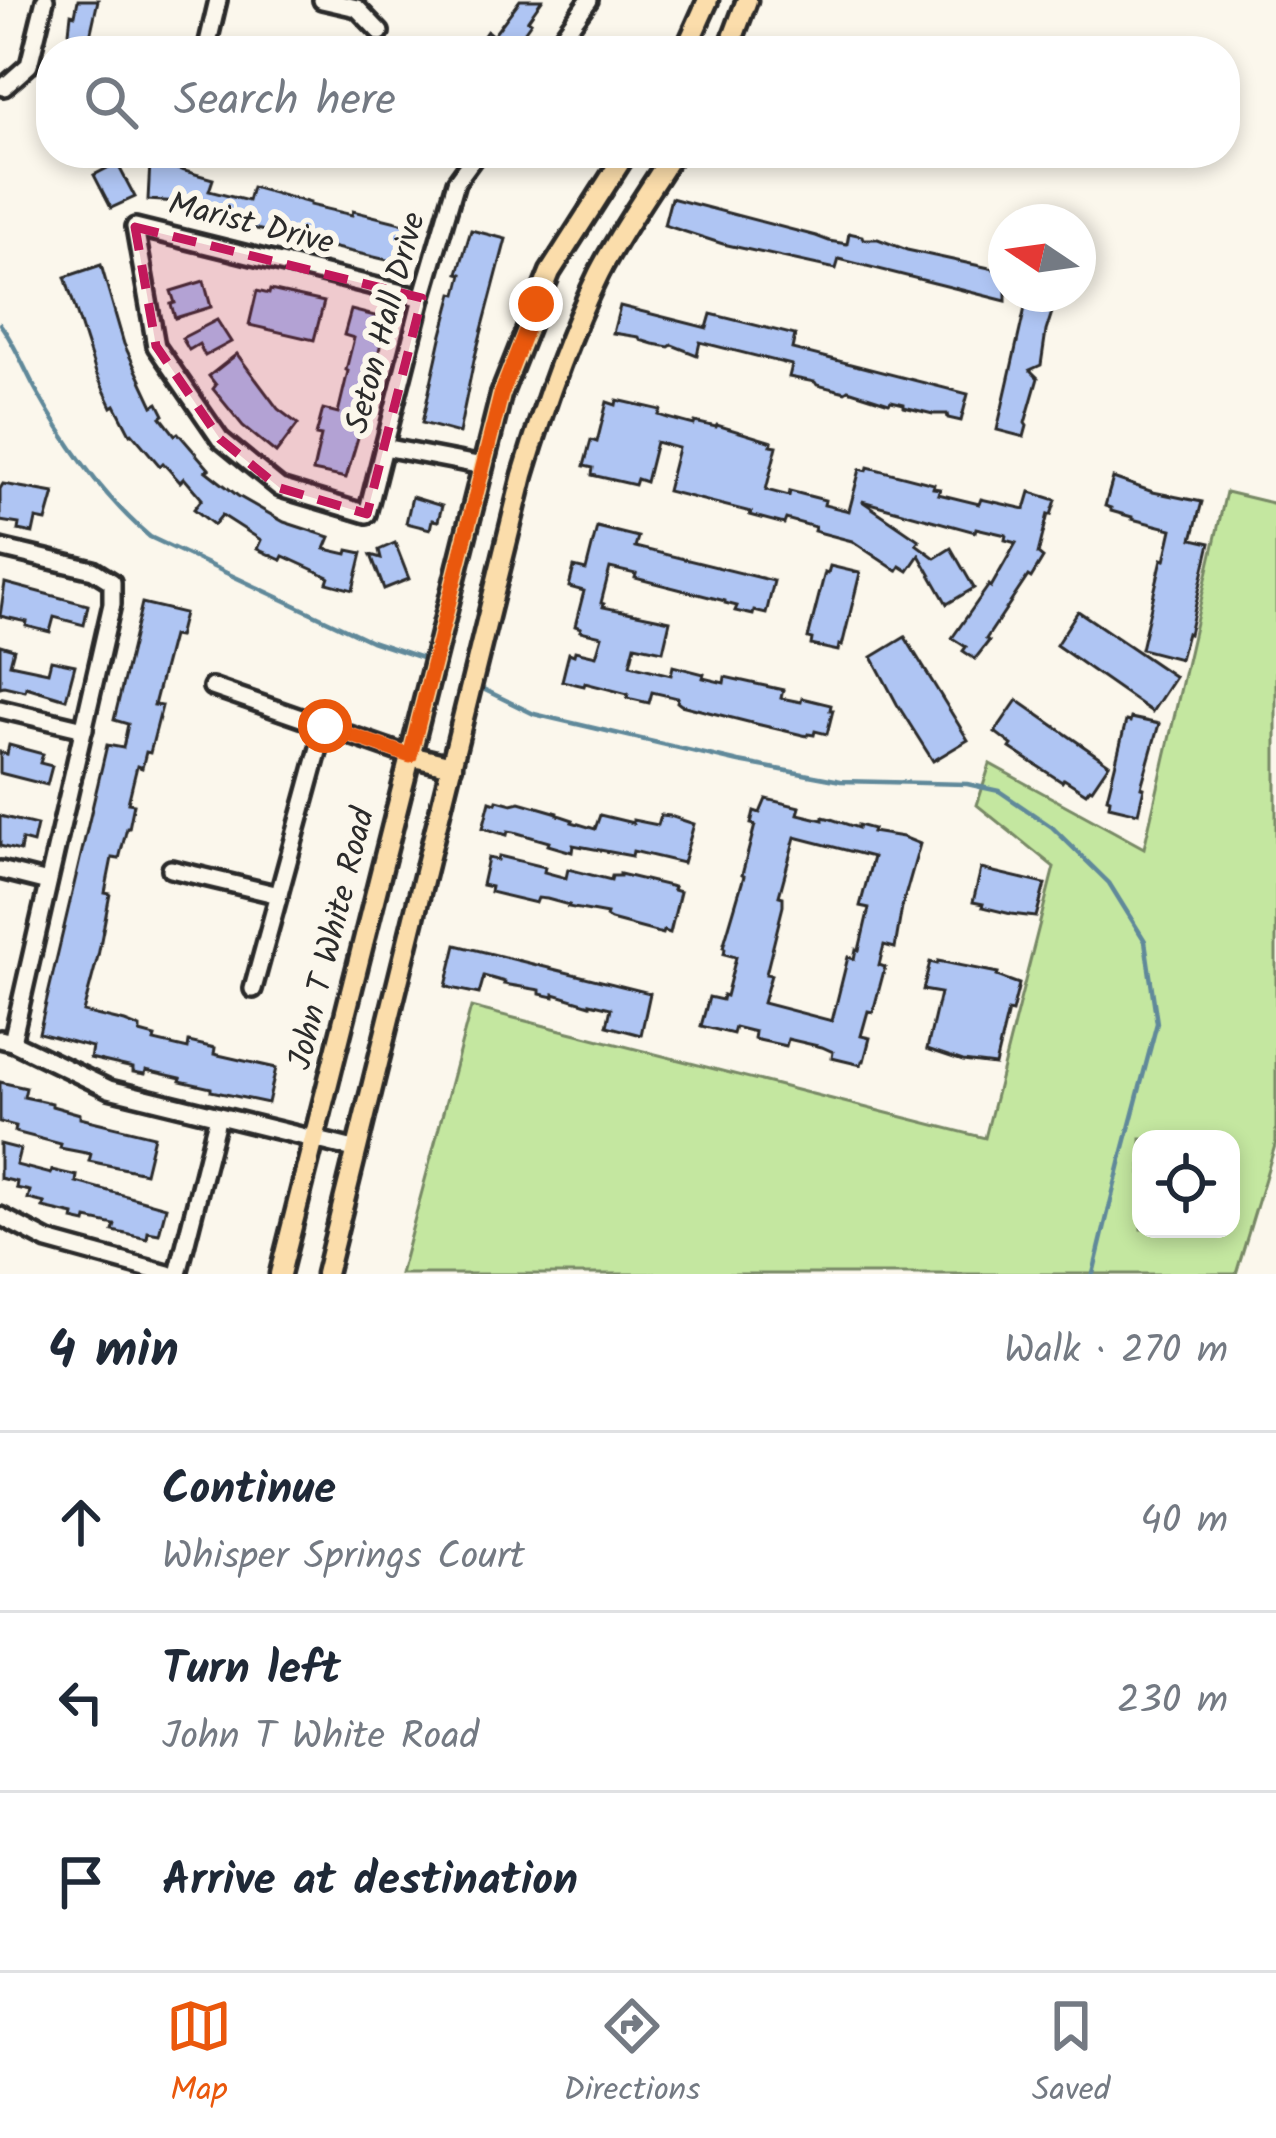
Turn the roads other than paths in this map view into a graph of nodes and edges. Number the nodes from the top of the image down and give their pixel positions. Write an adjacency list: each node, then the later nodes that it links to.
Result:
1 (45, 0): 8 (street)
2 (218, 0): 9 (street)
3 (322, 0): 7 (street)
4 (589, 0): 10 (street)
5 (708, 0): 11 (main road)
6 (747, 0): 12 (main road)
7 (380, 32)
8 (36, 36)
9 (210, 36)
10 (563, 36)
11 (692, 36)
12 (734, 36)
13 (36, 37): 14 (street)
14 (4, 87)
15 (466, 168): 18 (street, Seton Hall Drive)
16 (616, 168): 20 (main road, John T White Road)
17 (664, 168): 21 (main road)
18 (422, 298): 19 (street, Seton Hall Drive); 22 (street, Marist Drive)
19 (384, 447): 20 (street); 22 (street, Seton Hall Drive)
20 (483, 466): 21 (main road); 28 (main road, John T White Road)
21 (523, 475): 29 (main road)
22 (367, 514)
23 (0, 548): 27 (street)
24 (212, 687): 26 (street)
25 (0, 709): 27 (street)
26 (325, 726): 28 (street); 33 (street)
27 (84, 728): 32 (street)
28 (410, 756): 29 (main road); 37 (main road, John T White Road)
29 (452, 766): 38 (main road)
30 (171, 869): 33 (street)
31 (0, 870): 32 (street)
32 (48, 882): 35 (street)
33 (279, 895): 34 (street)
34 (253, 988)
35 (6, 1041): 36 (street)
36 (218, 1116): 37 (street); 41 (street)
37 (314, 1138): 38 (street); 42 (main road, John T White Road)
38 (355, 1149): 43 (main road)
39 (0, 1216): 40 (street)
40 (168, 1274)
41 (178, 1274)
42 (280, 1274)
43 (326, 1274)

